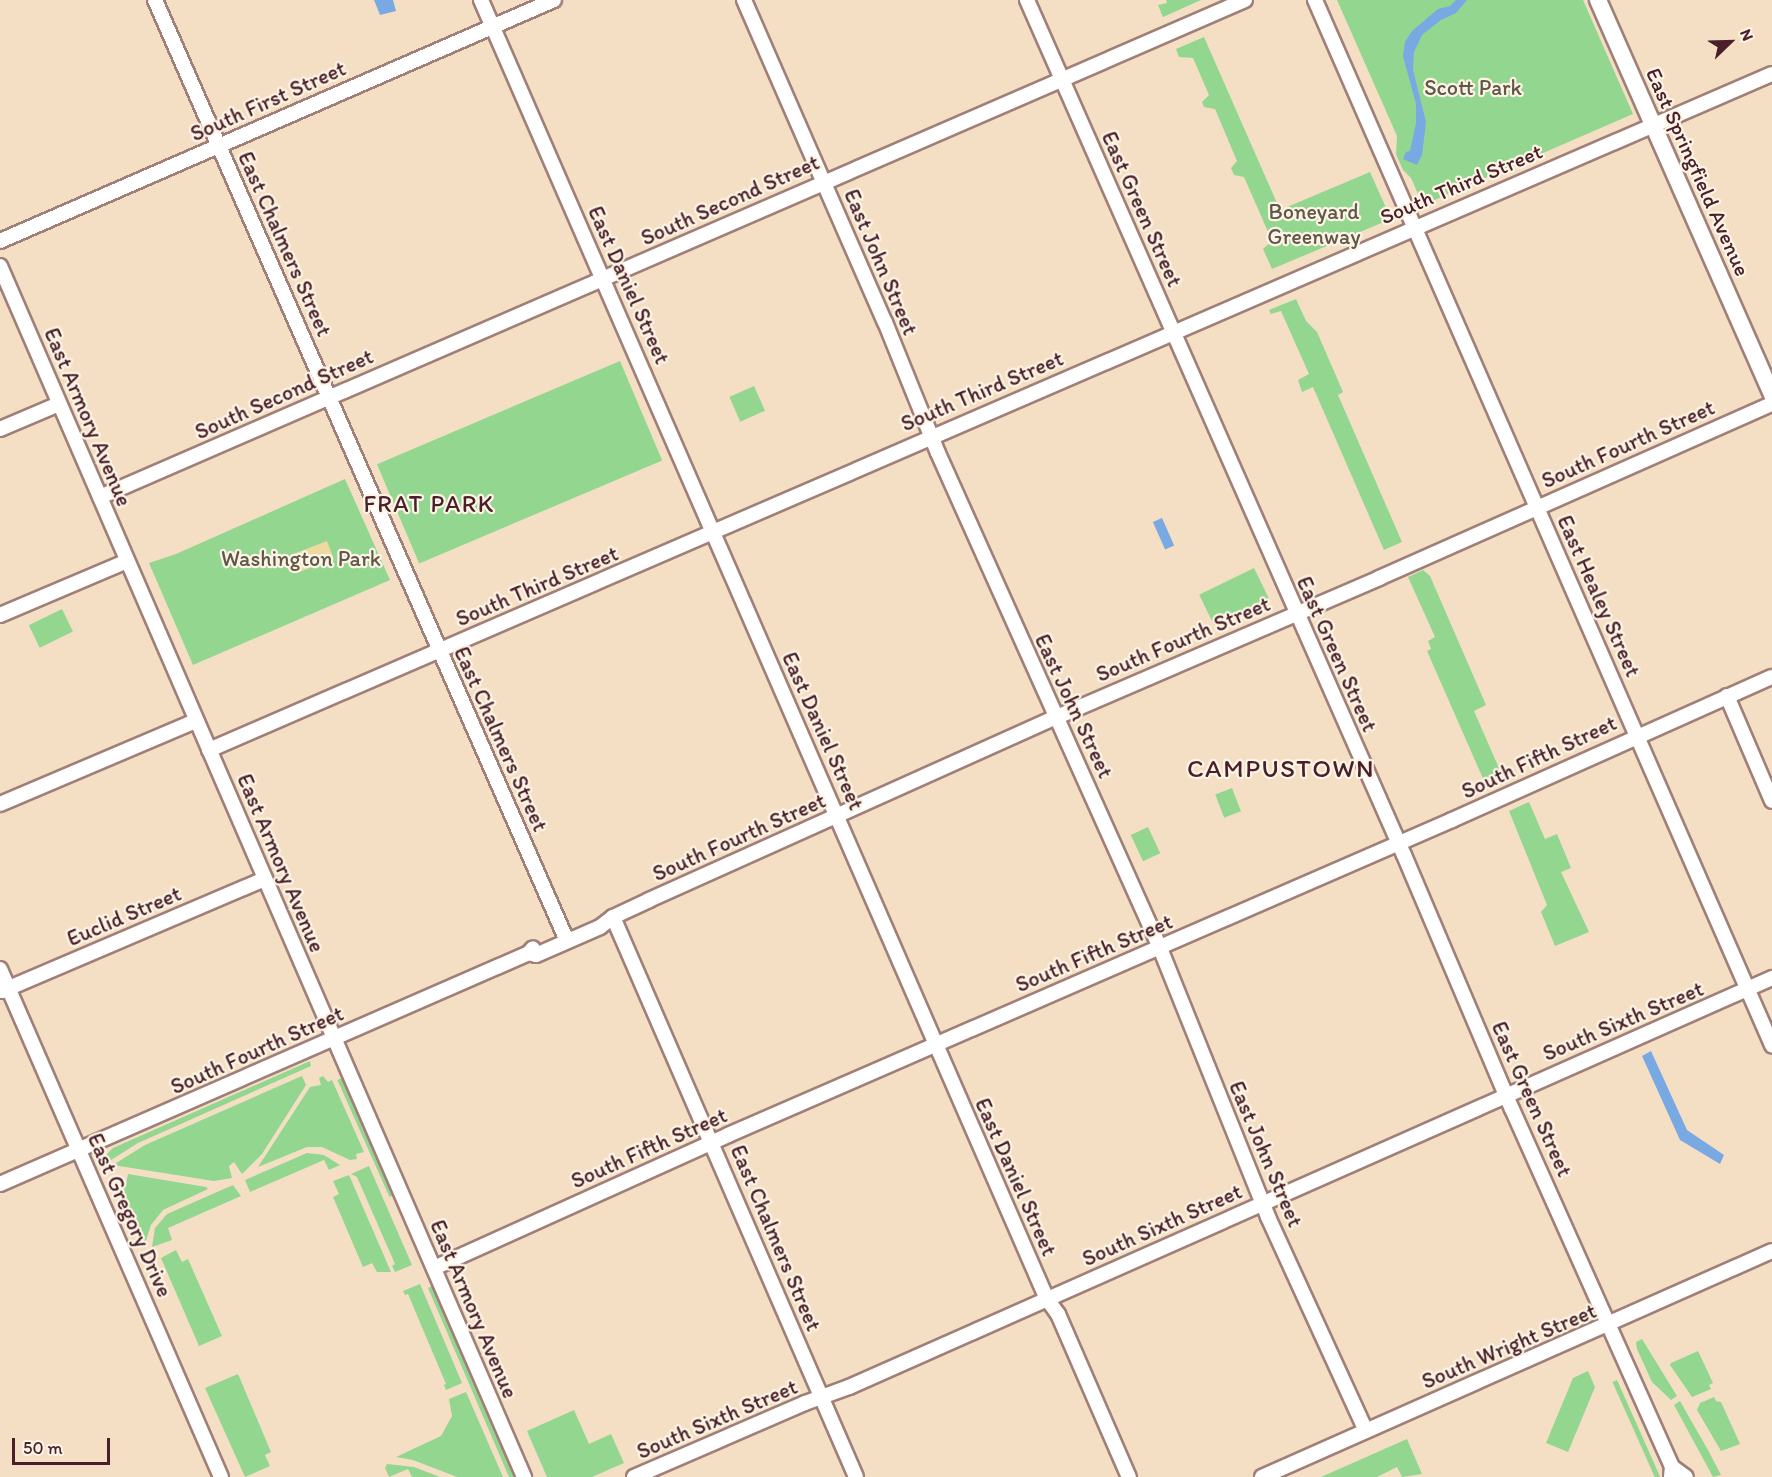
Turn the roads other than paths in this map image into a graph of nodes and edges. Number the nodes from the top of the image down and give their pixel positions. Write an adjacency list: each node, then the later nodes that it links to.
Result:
1 (155, 0): 13 (street, East Chalmers Street)
2 (481, 0): 9 (street, East Daniel Street)
3 (554, 0): 9 (street, South First Street)
4 (744, 0): 14 (street, East John Street)
5 (1028, 0): 11 (street, East Green Street)
6 (1245, 0): 11 (street, South Second Street)
7 (1315, 0): 15 (street, East Healey Street)
8 (1598, 0): 12 (main road, East Springfield Avenue)
9 (492, 27): 13 (street, South First Street); 18 (street, East Daniel Street)
10 (1772, 74): 12 (street, South Third Street)
11 (1062, 79): 14 (street, South Second Street); 19 (street, East Green Street)
12 (1654, 127): 15 (street, South Third Street); 20 (main road, East Springfield Avenue)
13 (219, 146): 16 (street, South First Street); 21 (street, East Chalmers Street)
14 (824, 181): 18 (street, South Second Street); 25 (street, East John Street)
15 (1414, 227): 19 (street, South Third Street); 27 (street, East Healey Street)
16 (0, 241)
17 (0, 266): 22 (street, East Armory Avenue)
18 (603, 279): 21 (street, South Second Street); 28 (street, East Daniel Street)
19 (1173, 332): 25 (street, South Third Street); 30 (street, East Green Street)
20 (1772, 395)
21 (329, 397): 26 (street, South Second Street); 32 (street, East Chalmers Street)
22 (59, 404): 24 (street); 26 (street, East Armory Avenue)
23 (1772, 404): 27 (street, South Fourth Street)
24 (0, 429)
25 (930, 436): 28 (street, South Third Street); 35 (street, East John Street)
26 (100, 497): 29 (street, East Armory Avenue)
27 (1537, 507): 30 (street, South Fourth Street); 37 (street, East Healey Street)
28 (714, 532): 32 (street, South Third Street); 41 (street, East Daniel Street)
29 (127, 561): 31 (street); 36 (street, East Armory Avenue)
30 (1296, 614): 35 (street, South Fourth Street); 42 (street, East Green Street)
31 (0, 615)
32 (439, 651): 38 (street, South Third Street); 45 (street, East Chalmers Street)
33 (1772, 677): 34 (street, South Fifth Street)
34 (1727, 696): 37 (street, South Fifth Street); 39 (street)
35 (1057, 717): 41 (street, South Fourth Street); 46 (street, East John Street)
36 (196, 721): 38 (street, East Armory Avenue); 40 (street)
37 (1637, 735): 42 (street, South Fifth Street); 50 (street, East Healey Street)
38 (209, 750): 43 (street, East Armory Avenue)
39 (1772, 801)
40 (0, 804)
41 (838, 817): 44 (street, South Fourth Street); 53 (street, East Daniel Street)
42 (1398, 842): 46 (street, South Fifth Street); 55 (street, East Green Street)
43 (265, 879): 51 (street, Euclid Street); 52 (street, East Armory Avenue)
44 (613, 917): 45 (street, South Fourth Street); 47 (street, South Fourth Street); 56 (street, East Chalmers Street)
45 (564, 934): 47 (street, South Fourth Street)
46 (1160, 948): 53 (street, South Fifth Street); 59 (street, East John Street)
47 (529, 953): 52 (street, South Fourth Street)
48 (0, 969): 51 (street, East Gregory Drive)
49 (1772, 978): 50 (street, South Sixth Street)
50 (1747, 989): 54 (street, East Healey Street); 55 (street, South Sixth Street)
51 (4, 990): 57 (street, East Gregory Drive)
52 (334, 1039): 57 (street, South Fourth Street); 61 (street, East Armory Avenue)
53 (936, 1045): 56 (street, South Fifth Street); 62 (street, East Daniel Street)
54 (1772, 1045)
55 (1506, 1094): 59 (street, South Sixth Street); 63 (street, East Green Street)
56 (712, 1142): 61 (street, South Fifth Street); 64 (street, East Chalmers Street)
57 (78, 1149): 58 (street, South Fourth Street); 67 (street, East Gregory Drive)
58 (0, 1184)
59 (1262, 1203): 62 (street, South Sixth Street); 65 (street, East John Street)
60 (1772, 1251): 63 (street, South Wright Street)
61 (434, 1268): 68 (street, East Armory Avenue)
62 (1047, 1299): 64 (street, South Sixth Street); 71 (street, East Daniel Street)
63 (1608, 1325): 65 (street, South Wright Street); 66 (street, East Green Street)
64 (822, 1397): 69 (street, South Sixth Street); 70 (street, East Chalmers Street)
65 (1366, 1431): 72 (street, South Wright Street)
66 (1672, 1472): 73 (street)
67 (221, 1477)
68 (524, 1477)
69 (634, 1477)
70 (856, 1477)
71 (1129, 1477)
72 (1262, 1477)
73 (1686, 1477)

